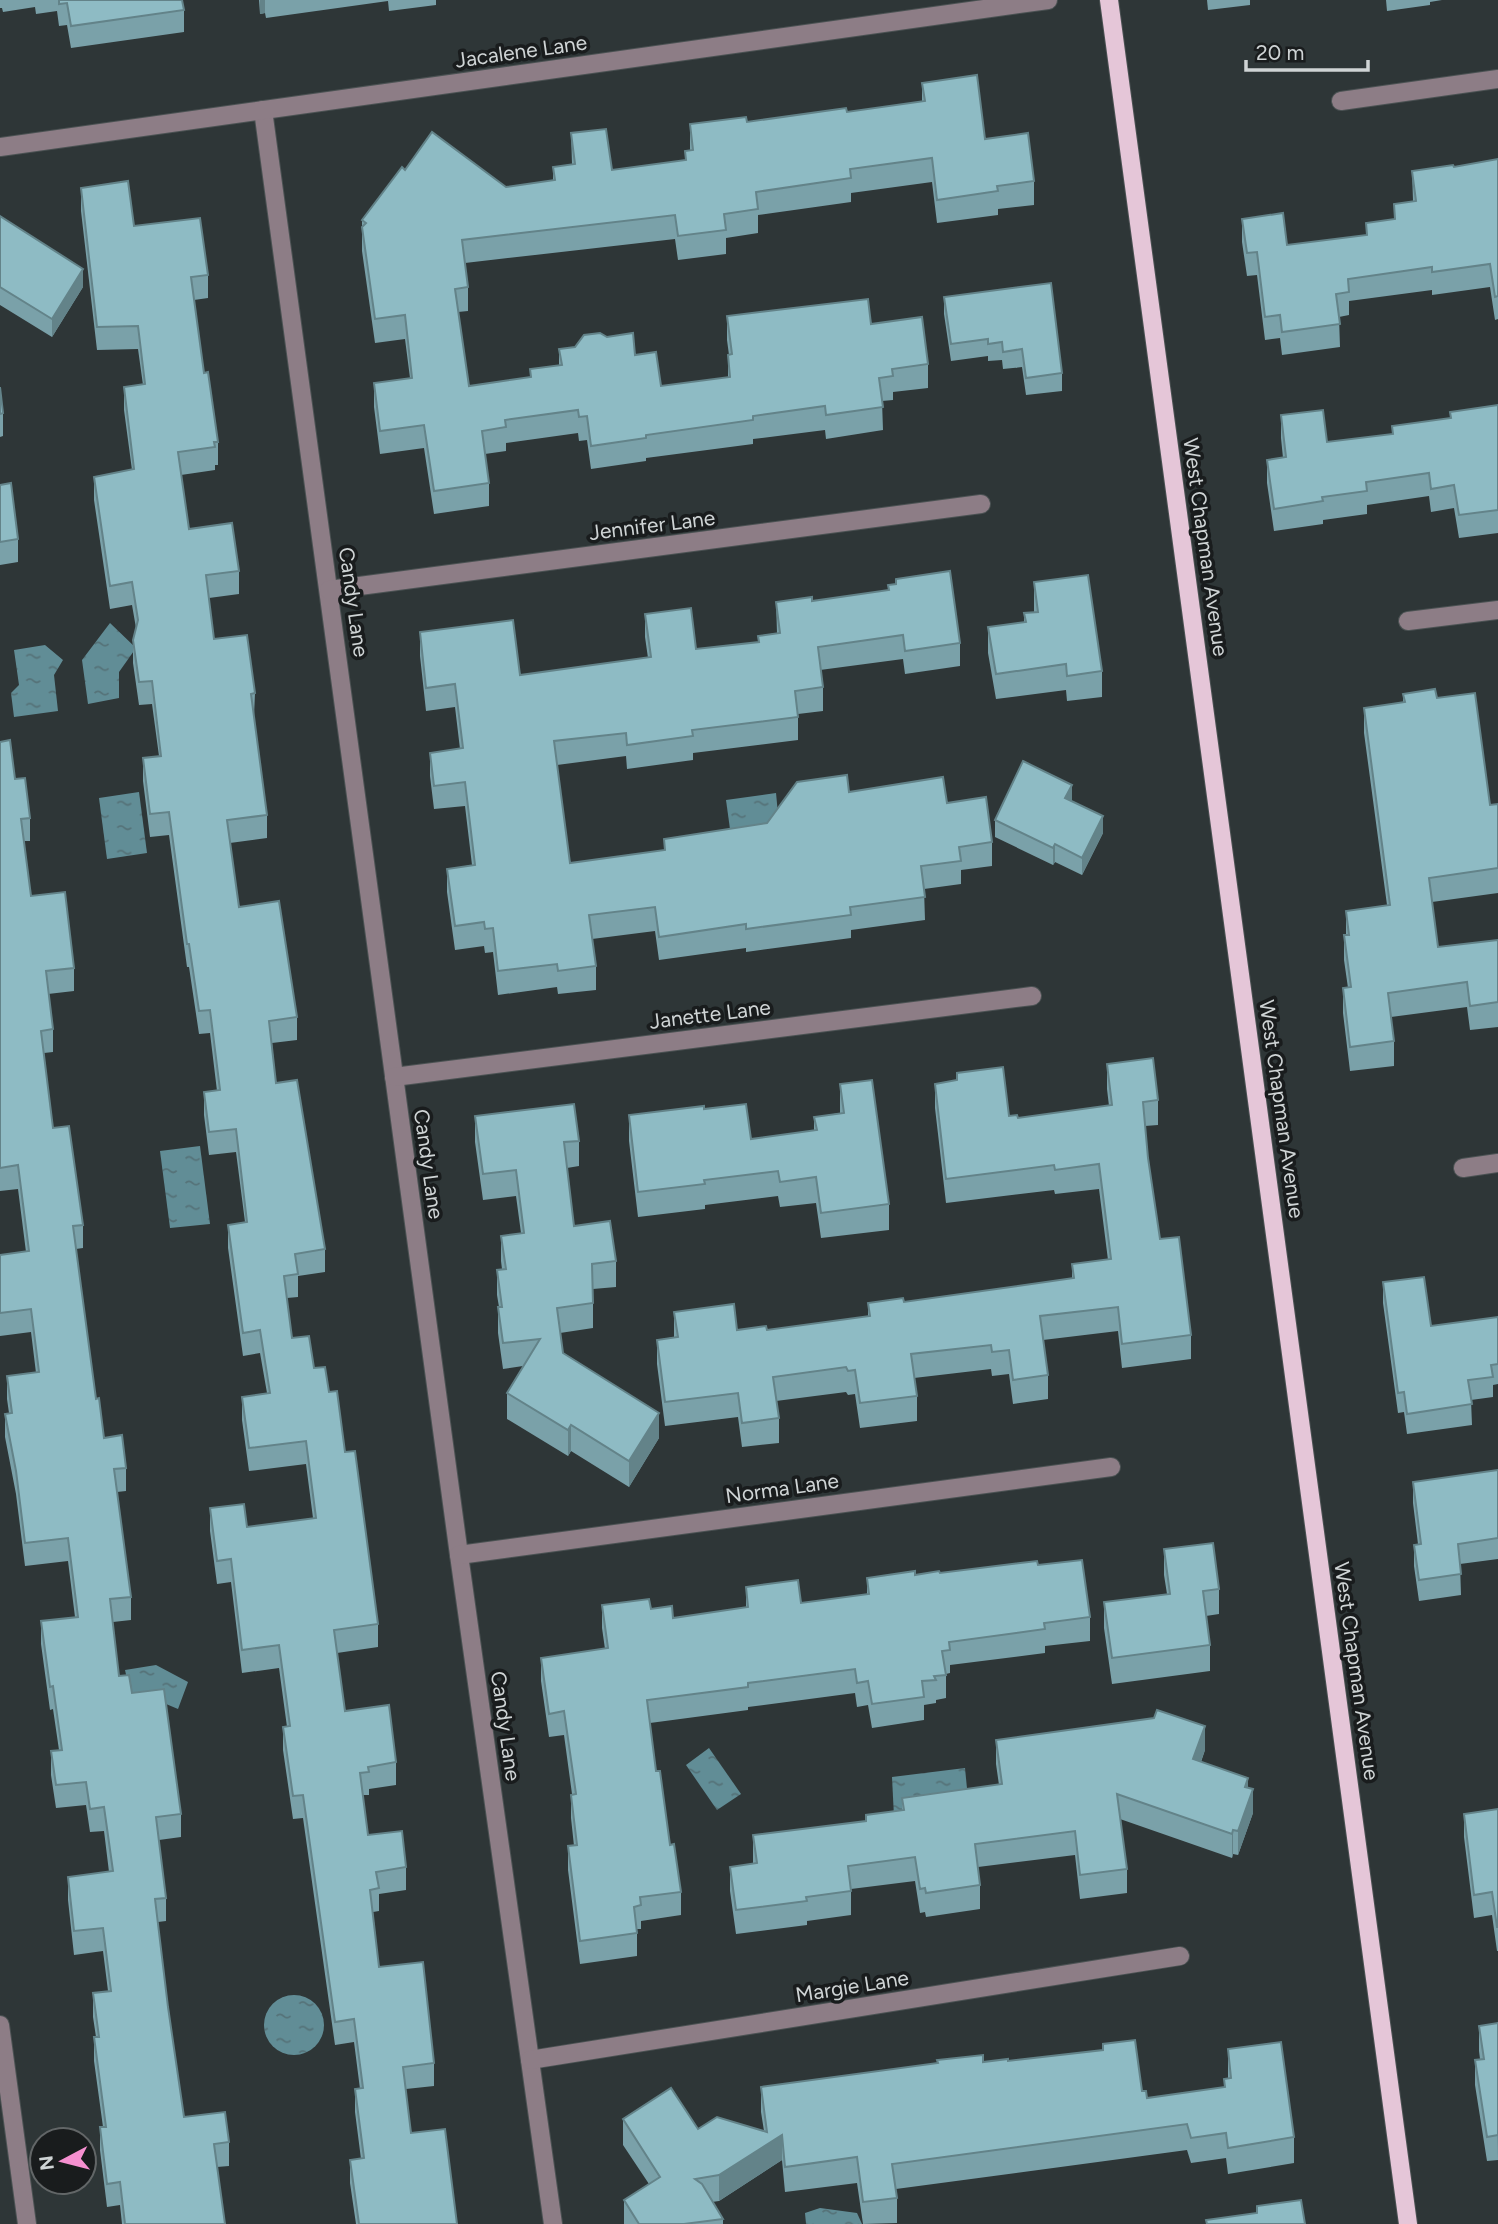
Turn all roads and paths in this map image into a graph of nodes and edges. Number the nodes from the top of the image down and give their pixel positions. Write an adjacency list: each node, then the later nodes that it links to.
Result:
1 (1048, 0): 5 (street, Jacalene Lane)
2 (1109, 0): 22 (main road, West Chapman Avenue)
3 (1498, 79): 4 (street)
4 (1341, 101)
5 (263, 110): 6 (street, Jacalene Lane); 8 (street, Candy Lane)
6 (0, 147)
7 (981, 505): 8 (street, Jennifer Lane)
8 (329, 590): 12 (street, Candy Lane)
9 (1498, 610): 10 (street)
10 (1408, 621)
11 (1032, 996): 12 (street, Janette Lane)
12 (394, 1077): 16 (street, Candy Lane)
13 (1498, 1164): 14 (street)
14 (1463, 1168)
15 (1111, 1467): 16 (street, Norma Lane)
16 (459, 1555): 19 (street, Candy Lane)
17 (1180, 1956): 19 (street, Margie Lane)
18 (0, 2025): 20 (street)
19 (530, 2060): 21 (street, Candy Lane)
20 (27, 2224)
21 (553, 2224)
22 (1408, 2224)

